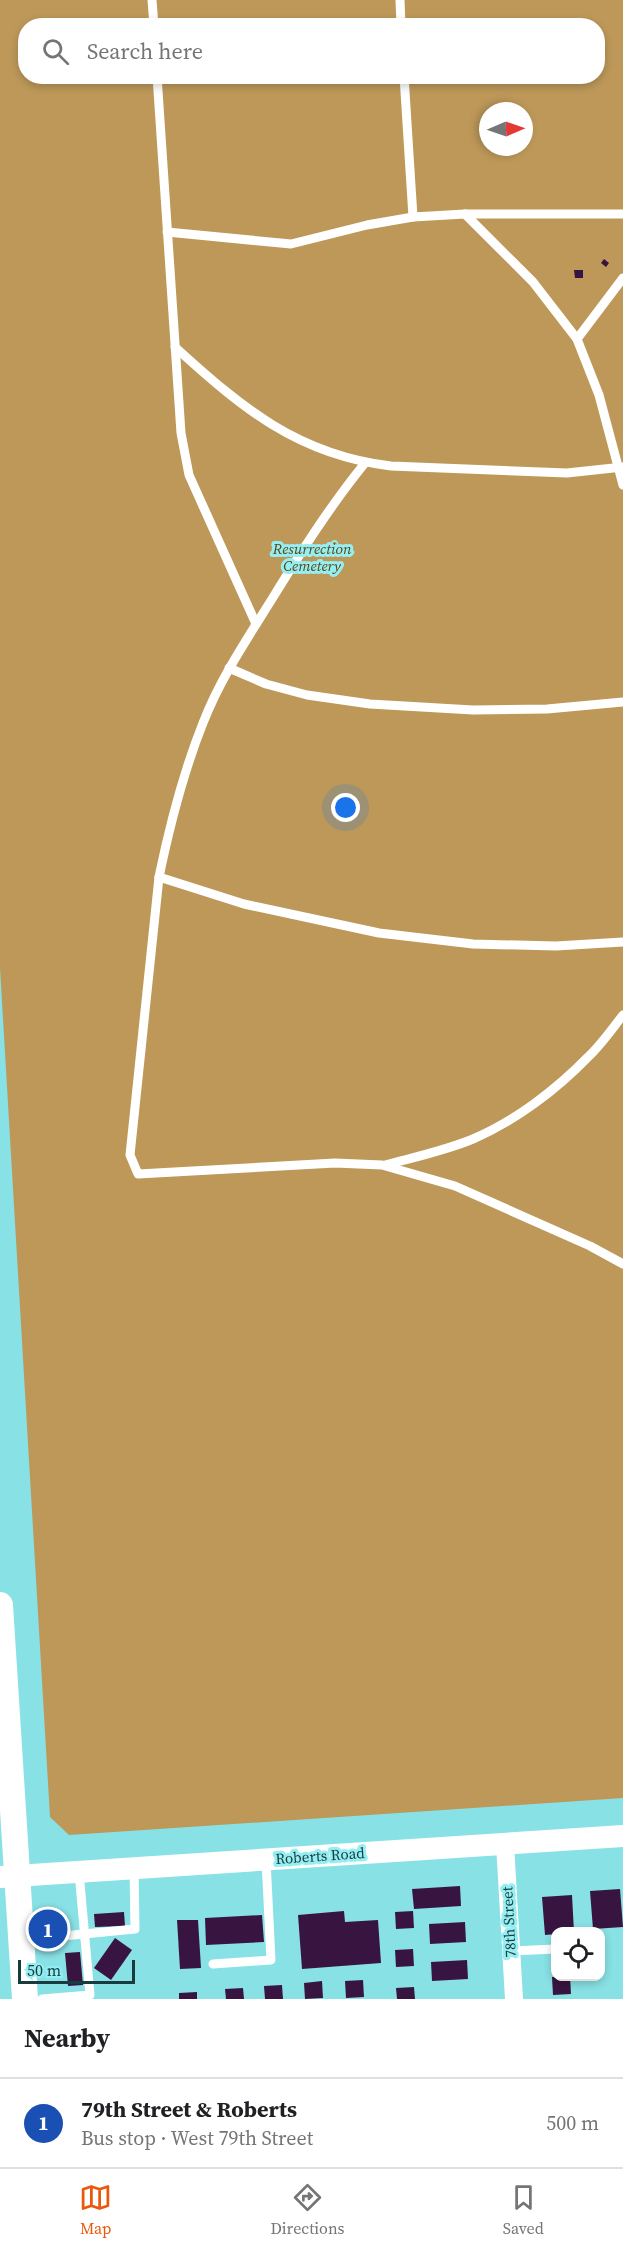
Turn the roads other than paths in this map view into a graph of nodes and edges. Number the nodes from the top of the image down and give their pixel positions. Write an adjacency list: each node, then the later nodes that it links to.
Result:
1 (152, 0): 3 (lane)
2 (400, 0): 4 (lane)
3 (153, 18)
4 (401, 18)
5 (158, 84): 10 (lane)
6 (405, 84): 9 (lane)
7 (465, 214): 8 (lane); 9 (lane); 12 (lane)
8 (623, 214)
9 (413, 218): 10 (lane)
10 (167, 232): 13 (lane)
11 (623, 278): 12 (lane)
12 (577, 339): 15 (lane)
13 (175, 346): 14 (lane); 17 (lane)
14 (365, 463): 15 (lane); 17 (lane)
15 (621, 467): 16 (lane)
16 (623, 485)
17 (256, 624): 18 (lane)
18 (229, 668): 19 (lane); 20 (lane)
19 (623, 702)
20 (159, 877): 21 (lane); 23 (lane)
21 (623, 942)
22 (623, 1015): 23 (lane)
23 (382, 1165): 24 (lane)
24 (623, 1264)
25 (0, 1605): 26 (main road)
26 (1, 1650): 27 (main road)
27 (3, 1723): 33 (main road)
28 (623, 1836): 29 (street, Roberts Road)
29 (505, 1844): 30 (street, Roberts Road); 37 (street, 78th Street)
30 (266, 1860): 31 (street, Roberts Road); 38 (lane)
31 (134, 1869): 32 (street, Roberts Road); 34 (lane)
32 (79, 1872): 33 (street, Roberts Road); 34 (lane)
33 (8, 1877): 35 (main road)
34 (84, 1934): 35 (lane); 40 (lane)
35 (21, 1940): 39 (main road)
36 (551, 1950): 37 (lane)
37 (511, 1951): 41 (street, 78th Street)
38 (213, 1964)
39 (25, 1999)
40 (42, 1999)
41 (514, 1999)

